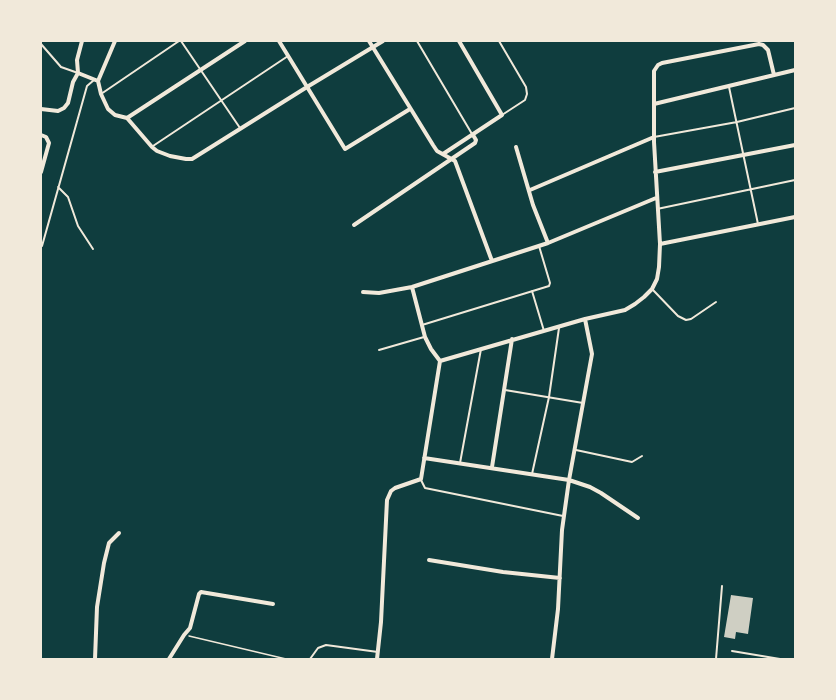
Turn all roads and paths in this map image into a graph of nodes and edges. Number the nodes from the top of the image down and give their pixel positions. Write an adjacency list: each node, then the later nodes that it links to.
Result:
1 (82, 41): 16 (street)
2 (115, 41): 18 (street)
3 (180, 41): 14 (lane); 21 (lane)
4 (245, 41): 14 (street)
5 (279, 41): 13 (street)
6 (369, 41): 12 (street)
7 (383, 41): 12 (street)
8 (417, 41): 32 (lane)
9 (459, 41): 27 (street)
10 (499, 41): 27 (lane)
11 (41, 44): 16 (lane)
12 (373, 47): 19 (street); 26 (street)
13 (288, 56): 19 (street); 22 (lane)
14 (201, 70): 22 (lane); 28 (street)
15 (795, 70): 17 (street)
16 (78, 73): 18 (street); 25 (street)
17 (774, 75): 20 (street); 23 (street)
18 (96, 80): 21 (street); 43 (lane)
19 (307, 86): 26 (street); 30 (street)
20 (729, 86): 23 (street); 29 (lane)
21 (101, 94): 28 (street)
22 (222, 100): 30 (lane); 35 (lane)
23 (654, 104): 33 (street)
24 (795, 108): 29 (lane)
25 (41, 109)
26 (410, 109): 37 (street)
27 (502, 115): 32 (street)
28 (127, 118): 35 (street)
29 (737, 122): 33 (lane); 38 (lane)
30 (241, 129): 35 (street)
31 (41, 135): 40 (street)
32 (473, 135): 37 (street); 39 (street)
33 (654, 137): 41 (street); 44 (street)
34 (795, 145): 38 (street)
35 (152, 147)
36 (516, 147): 44 (street)
37 (443, 154): 39 (street)
38 (744, 156): 41 (street); 45 (lane)
39 (453, 159): 49 (street); 56 (street)
40 (41, 172)
41 (655, 172): 46 (street)
42 (795, 180): 45 (lane)
43 (58, 187): 53 (lane); 55 (lane)
44 (530, 190): 51 (street)
45 (751, 190): 47 (lane); 50 (lane)
46 (656, 198): 47 (street); 51 (street)
47 (657, 210): 52 (street)
48 (795, 217): 50 (street)
49 (354, 225)
50 (758, 225): 52 (street)
51 (548, 243): 54 (street)
52 (660, 244): 58 (street)
53 (42, 246)
54 (539, 246): 56 (street); 60 (lane)
55 (93, 249)
56 (492, 261): 57 (street)
57 (412, 287): 59 (street); 63 (street)
58 (652, 289): 61 (lane); 62 (street)
59 (363, 292)
60 (532, 292): 63 (lane); 65 (lane)
61 (716, 302)
62 (585, 319): 64 (street); 73 (street)
63 (422, 325): 66 (street)
64 (559, 326): 65 (street); 72 (lane)
65 (544, 330): 67 (street)
66 (425, 337): 69 (lane); 70 (street)
67 (512, 339): 68 (street); 71 (street)
68 (481, 348): 70 (street); 77 (lane)
69 (379, 350)
70 (440, 360): 76 (street)
71 (504, 389): 72 (lane); 78 (street)
72 (549, 397): 73 (lane); 79 (lane)
73 (583, 403): 74 (street)
74 (574, 450): 75 (lane); 81 (street)
75 (642, 456)
76 (424, 458): 77 (street); 80 (street)
77 (460, 463): 78 (street)
78 (492, 467): 79 (street)
79 (532, 474): 81 (street)
80 (421, 480): 82 (lane); 90 (street)
81 (569, 480): 82 (street); 83 (street)
82 (564, 516): 86 (street)
83 (638, 518)
84 (119, 533): 92 (street)
85 (429, 560): 86 (street)
86 (560, 578): 97 (street)
87 (722, 586): 98 (lane)
88 (273, 604): 89 (street)
89 (184, 635): 93 (street); 94 (path)
90 (378, 652): 95 (lane); 96 (street)
91 (732, 652): 99 (lane)
92 (95, 659)
93 (169, 659)
94 (286, 659)
95 (310, 659)
96 (377, 659)
97 (552, 659)
98 (716, 659)
99 (780, 659)

